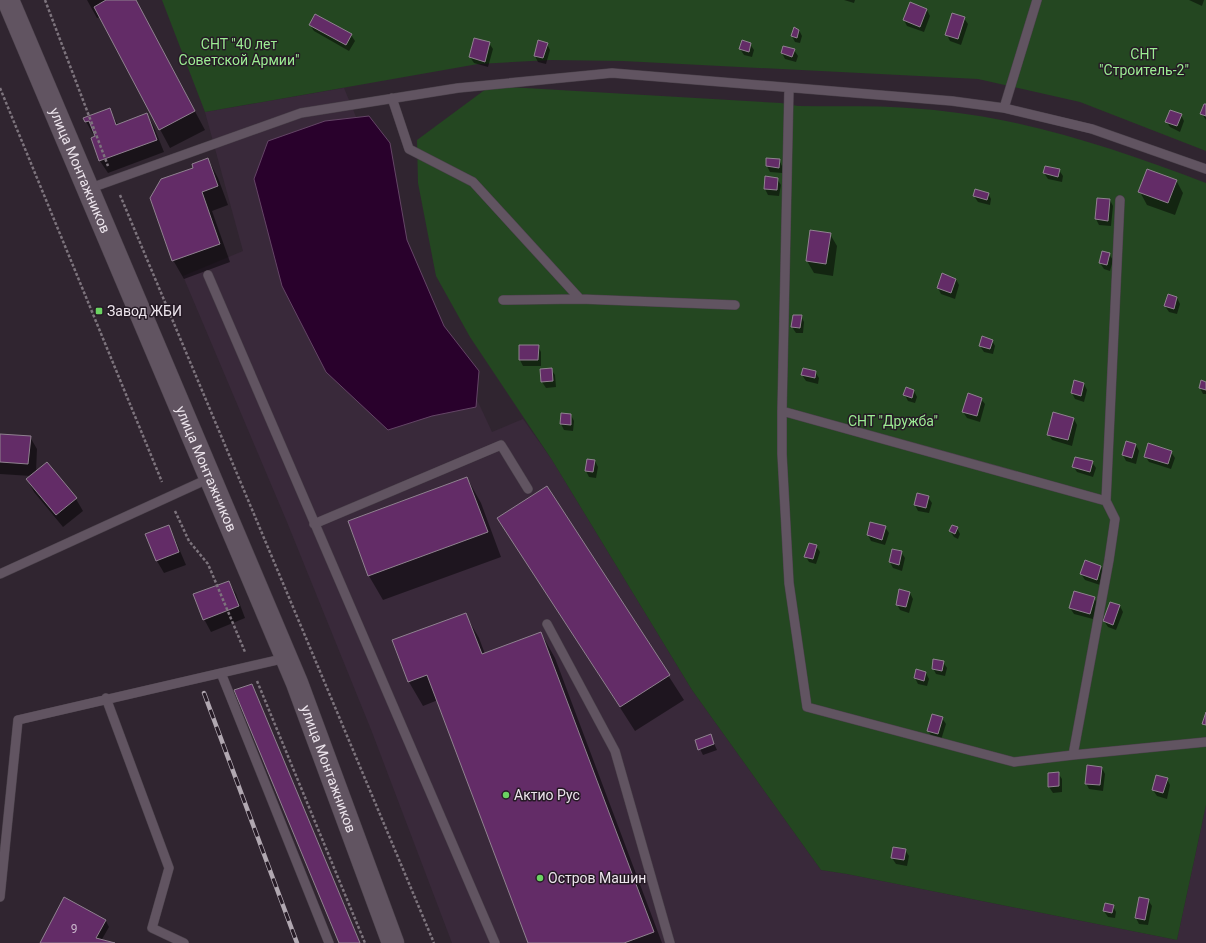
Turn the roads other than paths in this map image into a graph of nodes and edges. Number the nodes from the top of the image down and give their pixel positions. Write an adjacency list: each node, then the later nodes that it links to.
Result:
1 (8, 0): 7 (main road, улица Монтажников)
2 (1037, 0): 5 (lane)
3 (789, 88): 4 (lane); 5 (lane); 13 (lane)
4 (392, 98): 7 (lane); 10 (lane)
5 (1004, 108): 6 (lane)
6 (1206, 169)
7 (88, 189): 14 (main road, улица Монтажников)
8 (1120, 200): 16 (lane)
9 (208, 275): 17 (lane)
10 (580, 299): 11 (lane); 12 (lane)
11 (503, 300)
12 (735, 305)
13 (782, 411): 16 (lane); 24 (lane)
14 (211, 478): 18 (lane); 20 (main road, улица Монтажников)
15 (528, 489): 17 (lane)
16 (1106, 501): 24 (lane)
17 (314, 524): 29 (lane)
18 (0, 574)
19 (547, 624): 30 (lane)
20 (286, 658): 21 (lane); 28 (main road, улица Монтажников)
21 (221, 673): 22 (lane); 27 (lane)
22 (106, 698): 25 (lane); 26 (lane)
23 (1206, 742): 24 (lane)
24 (1073, 755)
25 (0, 897)
26 (184, 943)
27 (330, 943)
28 (393, 943)
29 (495, 943)
30 (670, 943)

